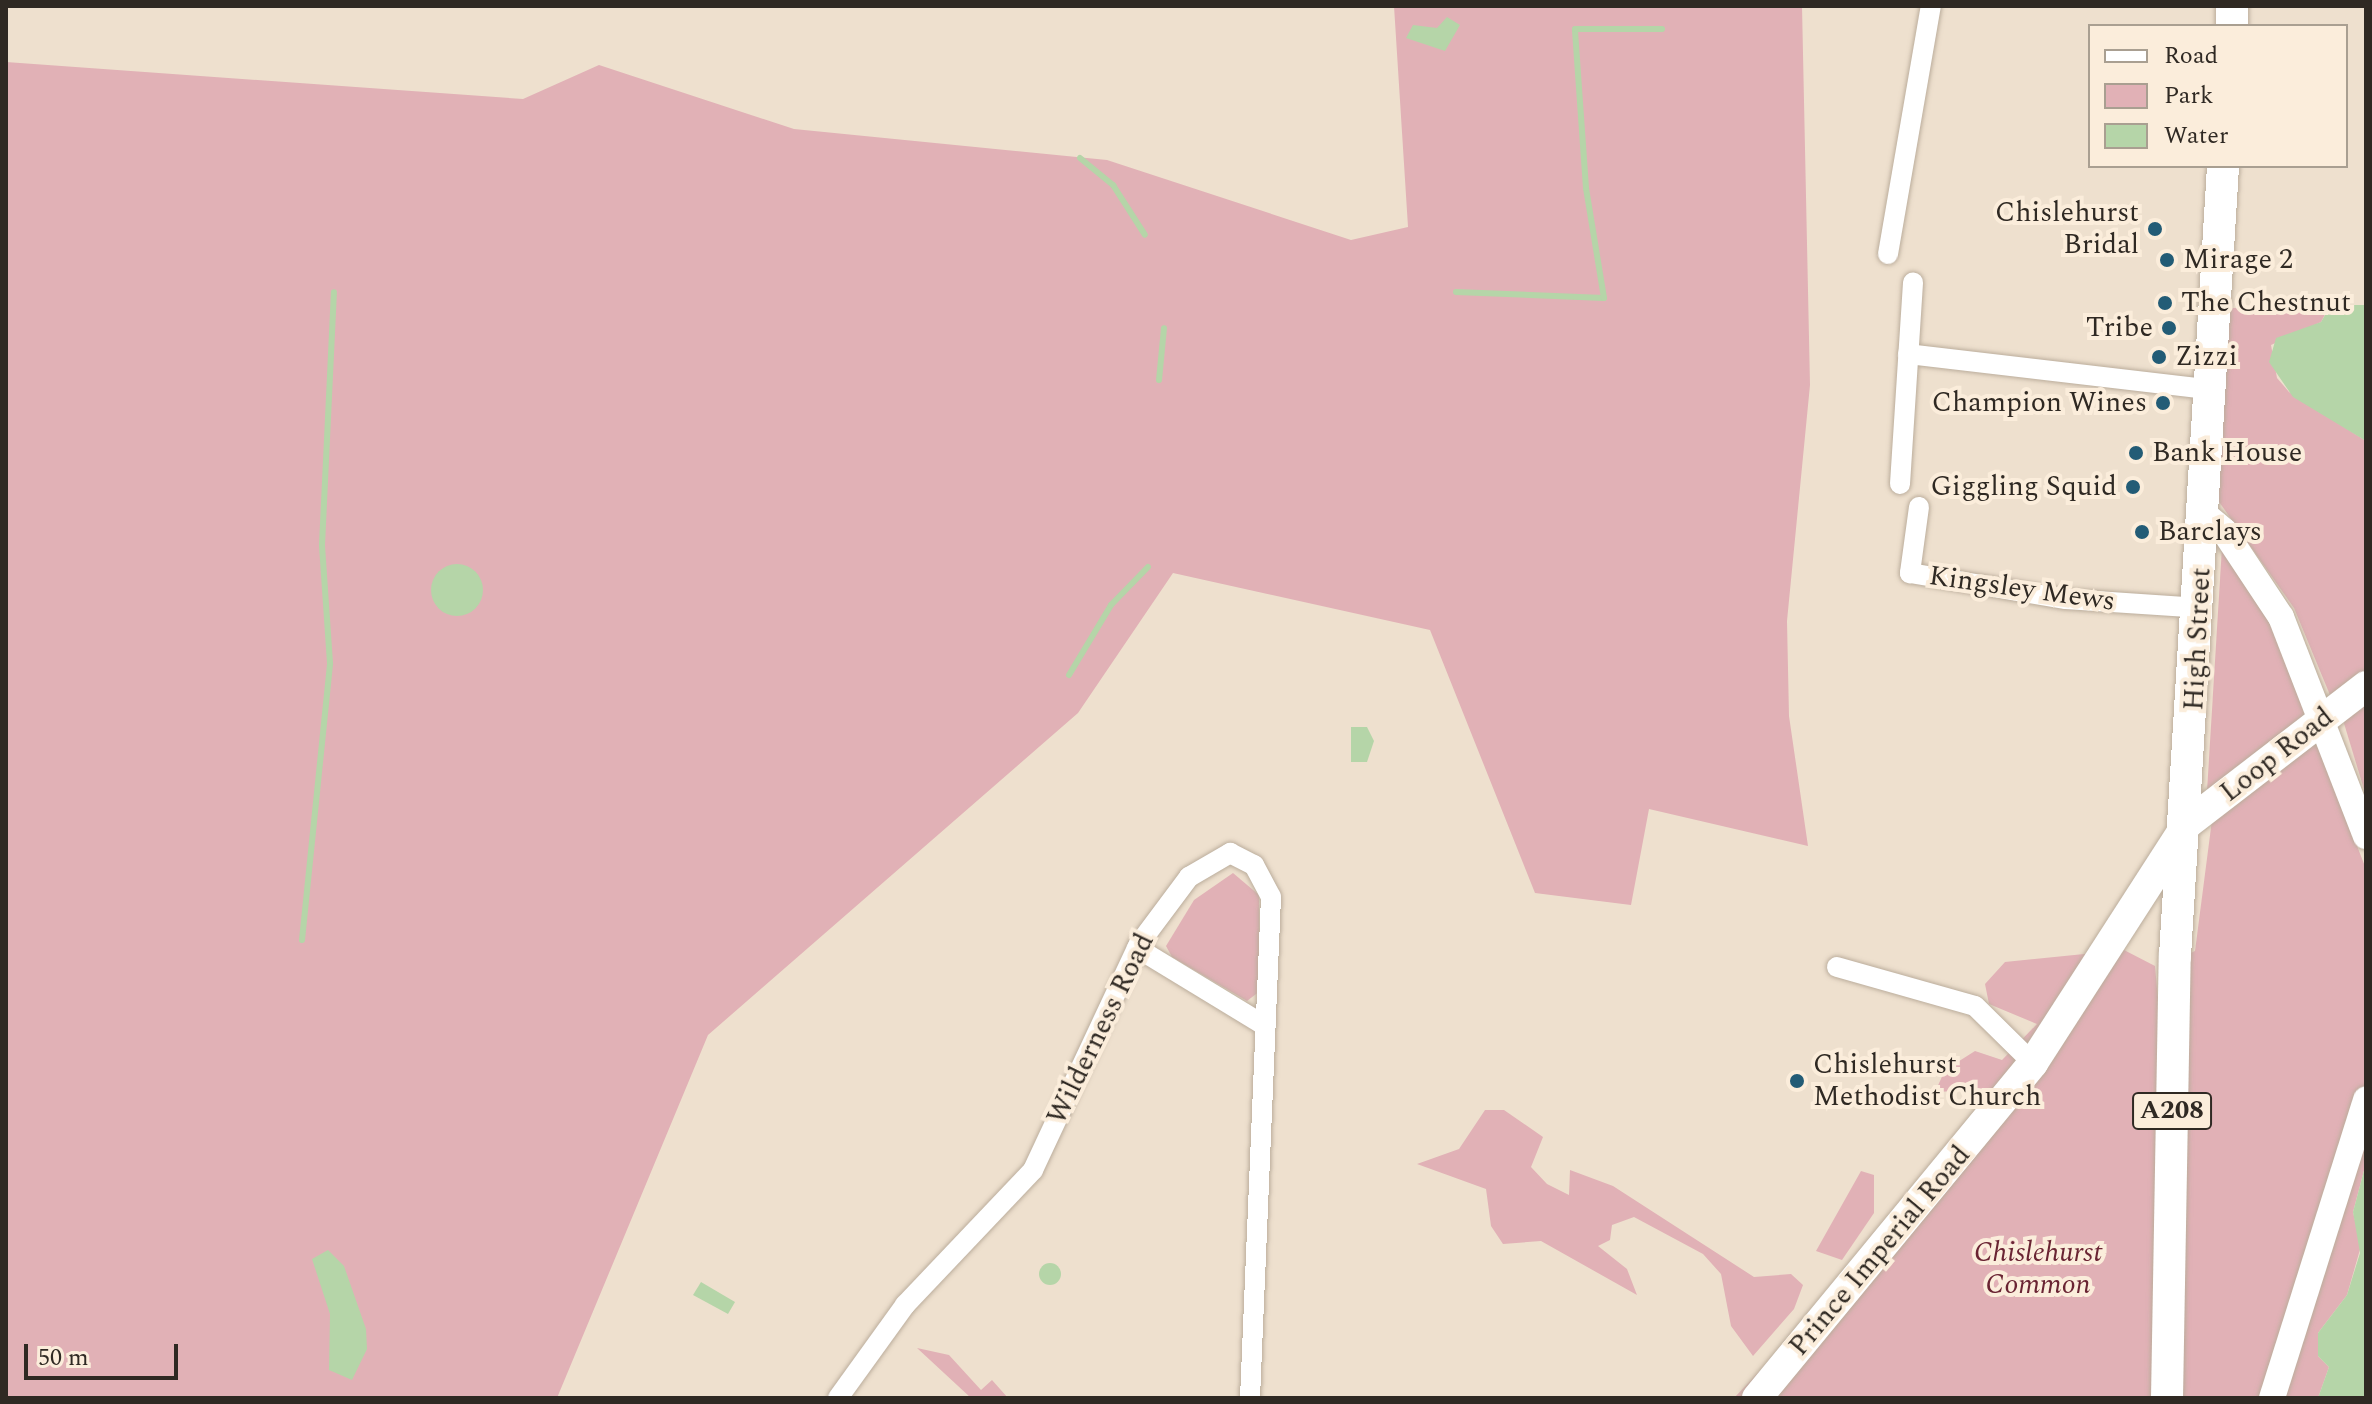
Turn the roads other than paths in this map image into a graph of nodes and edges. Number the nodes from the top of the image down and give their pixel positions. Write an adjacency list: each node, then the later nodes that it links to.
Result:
1 (1931, 6): 3 (street)
2 (2223, 168): 6 (main road, High Street / A208)
3 (1888, 254)
4 (1913, 282): 5 (street)
5 (1908, 354): 6 (street); 7 (street)
6 (2208, 389): 9 (main road, High Street / A208)
7 (1900, 484)
8 (1919, 507): 10 (street, Kingsley Mews)
9 (2204, 514): 10 (main road, High Street / A208); 12 (street)
10 (2200, 608): 13 (main road, High Street / A208)
11 (2366, 686): 12 (main road, Loop Road)
12 (2324, 719): 13 (main road, Loop Road); 14 (street)
13 (2187, 824): 18 (main road, Prince Imperial Road); 23 (main road, A208)
14 (2366, 836)
15 (1137, 948): 17 (street); 17 (street, Wilderness Road); 20 (street, Wilderness Road)
16 (1837, 967): 18 (street)
17 (1262, 1024): 21 (street, Wilderness Road)
18 (2033, 1063): 22 (main road, Prince Imperial Road)
19 (2366, 1099): 24 (street)
20 (838, 1398)
21 (1250, 1398)
22 (1757, 1398)
23 (2167, 1398)
24 (2272, 1398)

